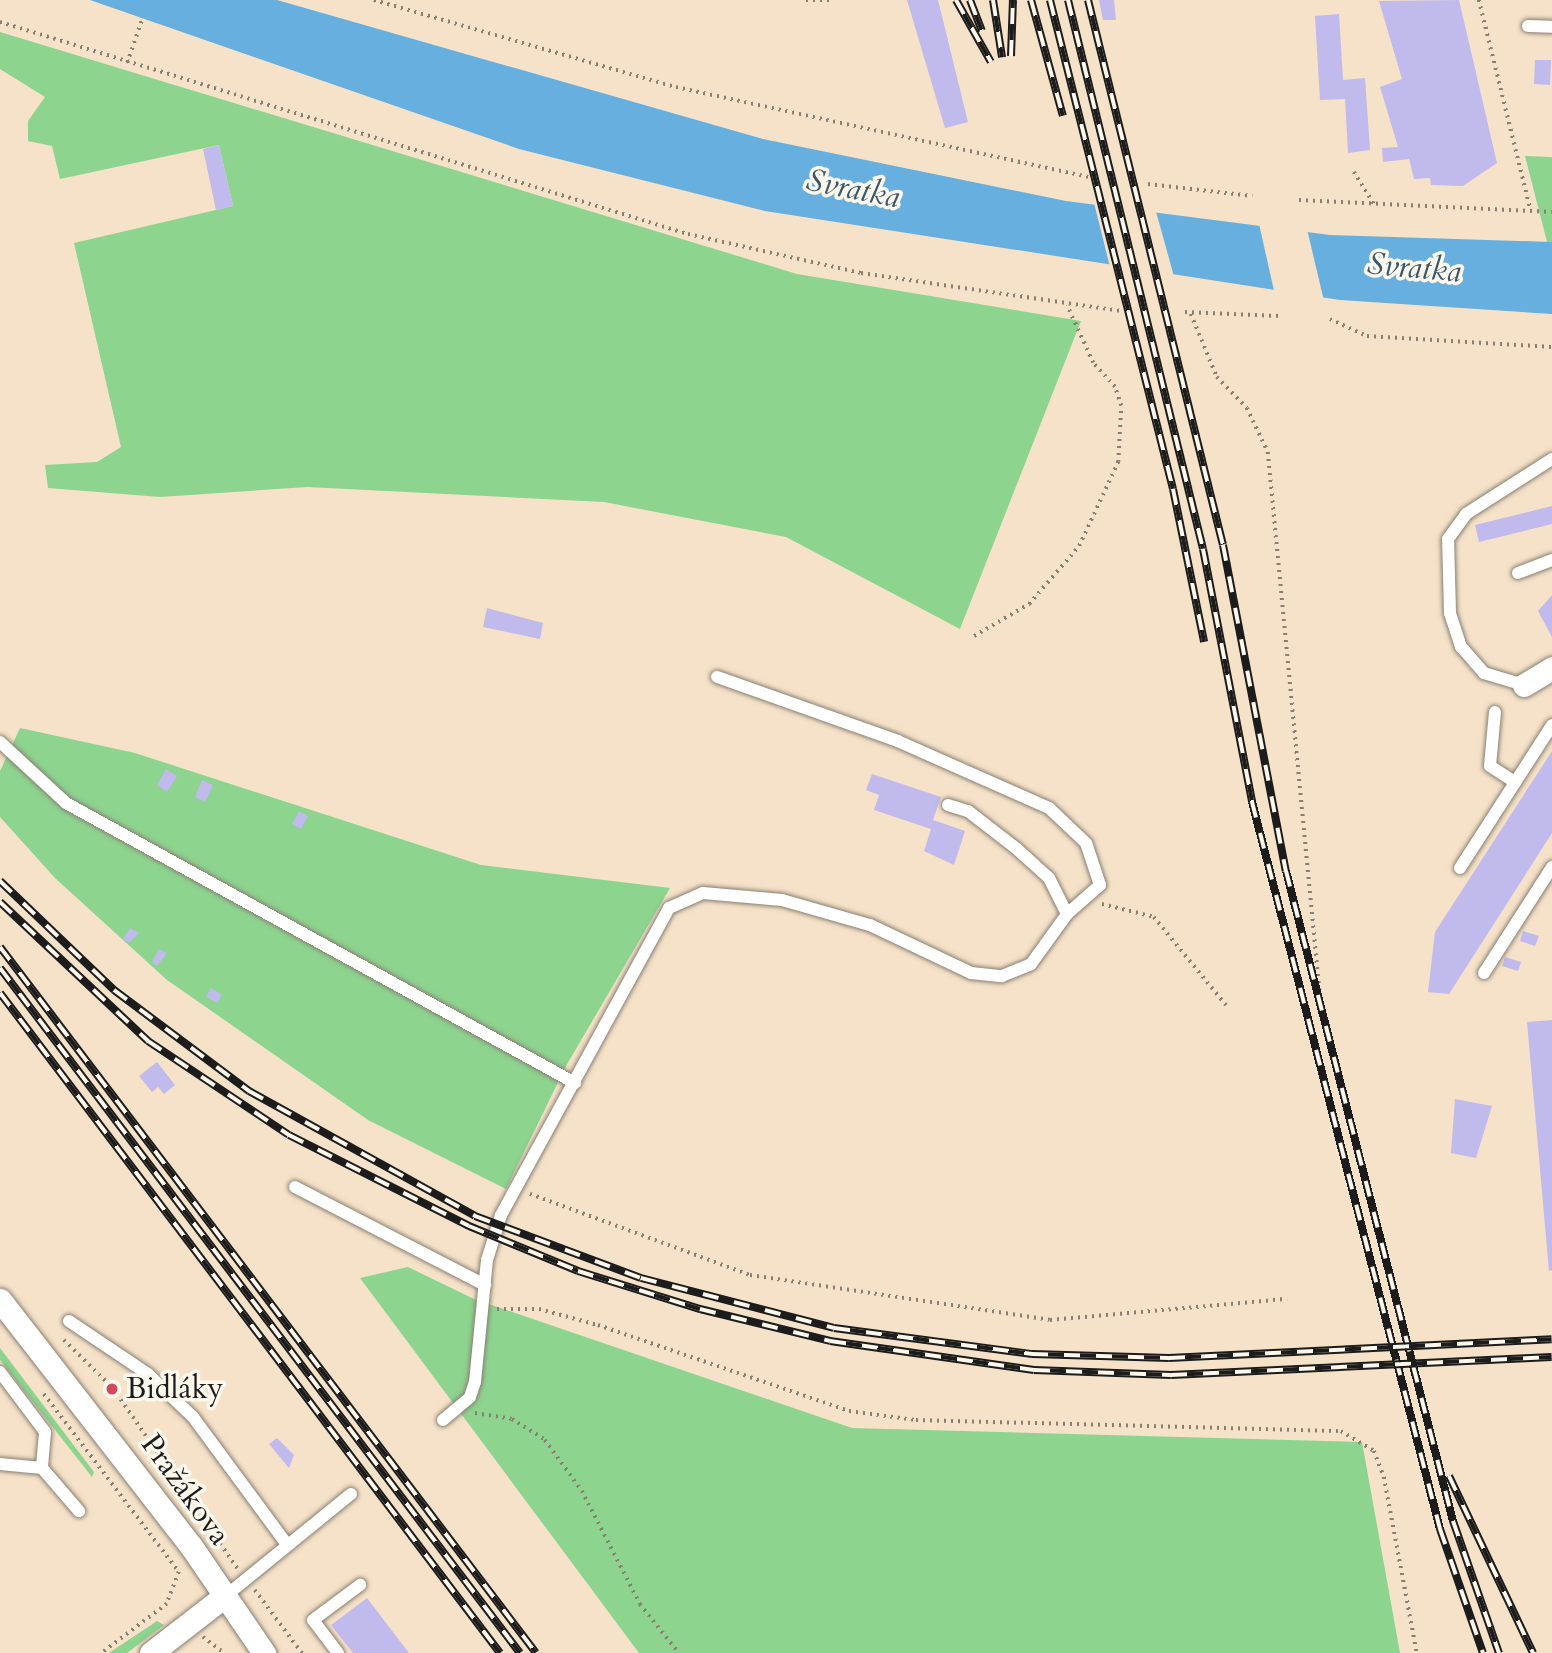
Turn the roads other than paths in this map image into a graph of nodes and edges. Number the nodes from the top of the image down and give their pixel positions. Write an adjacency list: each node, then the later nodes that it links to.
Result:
1 (1528, 26): 2 (lane)
2 (1552, 27)
3 (1552, 459): 8 (lane)
4 (1552, 560): 5 (lane)
5 (1518, 573)
6 (1552, 668): 8 (street)
7 (717, 677): 16 (lane)
8 (1524, 685)
9 (1495, 712): 12 (lane)
10 (1552, 725): 12 (lane)
11 (0, 742): 18 (lane)
12 (1515, 782): 15 (lane)
13 (948, 805): 16 (lane)
14 (1552, 867): 17 (lane)
15 (1460, 868)
16 (1067, 914): 18 (lane)
17 (1484, 973)
18 (575, 1083): 20 (lane)
19 (295, 1187): 20 (lane)
20 (485, 1285): 24 (lane)
21 (0, 1300): 32 (street, Pražákova)
22 (69, 1321): 30 (lane)
23 (0, 1372): 27 (lane)
24 (443, 1420)
25 (0, 1450): 26 (lane)
26 (5, 1464): 27 (lane)
27 (42, 1468): 29 (lane)
28 (351, 1494): 30 (lane)
29 (79, 1511)
30 (286, 1543): 32 (lane)
31 (360, 1586): 35 (lane)
32 (222, 1598): 33 (street); 34 (street, Pražákova)
33 (151, 1653)
34 (264, 1653)
35 (338, 1653)

